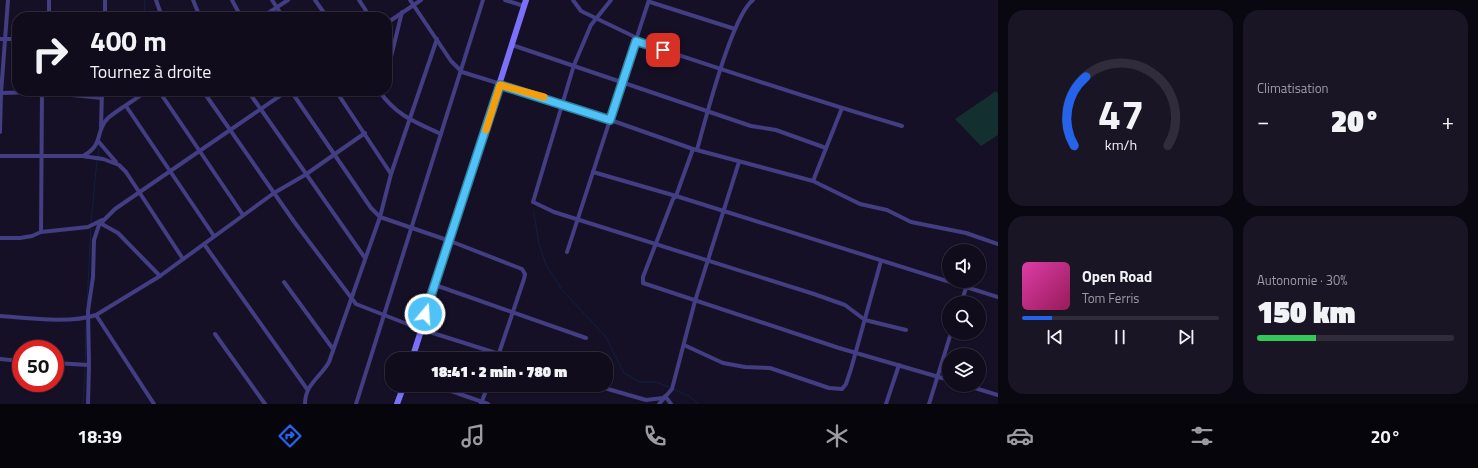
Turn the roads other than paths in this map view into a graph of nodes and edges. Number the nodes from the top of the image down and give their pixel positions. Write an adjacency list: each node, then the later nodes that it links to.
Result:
1 (8, 0): 36 (street)
2 (49, 0): 22 (street)
3 (106, 0): 23 (street)
4 (156, 0): 24 (street)
5 (193, 0): 25 (street)
6 (232, 0): 26 (street)
7 (272, 0): 21 (street)
8 (288, 0): 21 (street)
9 (315, 0): 29 (street)
10 (359, 0): 30 (street)
11 (410, 0): 20 (street)
12 (421, 0): 20 (street)
13 (483, 0): 44 (street)
14 (505, 0): 19 (street)
15 (573, 0): 32 (street)
16 (612, 0): 32 (street)
17 (753, 0): 34 (street)
18 (650, 1): 34 (street); 39 (street)
19 (525, 3): 40 (main road)
20 (414, 5): 31 (street); 38 (street)
21 (276, 8): 27 (street); 28 (street)
22 (49, 12)
23 (105, 12)
24 (160, 12)
25 (198, 12)
26 (238, 12)
27 (270, 12)
28 (279, 12)
29 (324, 12)
30 (367, 12)
31 (402, 12): 33 (street); 41 (street)
32 (596, 18): 39 (street); 42 (street)
33 (392, 19)
34 (735, 29): 43 (street)
35 (0, 39): 36 (street)
36 (5, 39): 37 (street); 48 (street)
37 (12, 39)
38 (437, 39): 44 (street); 65 (street)
39 (636, 40): 43 (street); 45 (street)
40 (512, 45): 42 (street); 46 (main road)
41 (392, 53)
42 (574, 65): 45 (street); 60 (street)
43 (721, 68): 62 (street); 64 (street)
44 (462, 72): 46 (street); 72 (street)
45 (622, 81): 64 (street); 66 (street)
46 (500, 85): 60 (street); 100 (main road)
47 (12, 92): 48 (street)
48 (0, 93): 70 (street)
49 (42, 96): 79 (street)
50 (85, 96): 59 (street)
51 (140, 96): 61 (street)
52 (162, 96): 76 (street)
53 (207, 96): 69 (street)
54 (252, 96): 63 (street)
55 (280, 96): 63 (street)
56 (294, 96): 77 (street)
57 (339, 96): 71 (street)
58 (383, 96): 65 (street)
59 (102, 98): 68 (street)
60 (562, 103): 66 (street); 94 (street)
61 (126, 106): 68 (street); 83 (street)
62 (842, 108): 67 (street); 74 (street)
63 (261, 109): 69 (street); 85 (street)
64 (708, 111): 74 (street); 75 (street)
65 (409, 120): 72 (street); 86 (street)
66 (610, 120): 75 (street); 84 (street)
67 (902, 126)
68 (101, 127): 73 (street)
69 (231, 130): 76 (street); 88 (street)
70 (0, 132)
71 (364, 133): 77 (street); 86 (street)
72 (441, 134): 96 (street)
73 (98, 141): 80 (street); 82 (street)
74 (826, 148): 87 (street)
75 (695, 150): 81 (street); 90 (street)
76 (201, 151): 83 (street); 92 (street)
77 (335, 154): 85 (street); 93 (street)
78 (0, 156): 79 (street)
79 (41, 156): 80 (street); 97 (street)
80 (82, 156): 82 (street)
81 (739, 162): 87 (street); 91 (street)
82 (119, 165): 89 (street)
83 (171, 170): 89 (street); 98 (street)
84 (593, 172): 90 (street); 94 (street)
85 (305, 174): 88 (street); 105 (street)
86 (391, 174): 93 (street)
87 (813, 181): 102 (street)
88 (274, 193): 92 (street); 116 (street)
89 (139, 194): 95 (street); 106 (street)
90 (676, 196): 91 (street); 103 (street)
91 (723, 210): 107 (street); 108 (street)
92 (243, 215): 98 (street)
93 (380, 217): 96 (street); 105 (street)
94 (578, 219): 103 (street); 104 (street)
95 (101, 222): 97 (street); 109 (street); 122 (street)
96 (412, 227): 100 (street); 120 (street)
97 (41, 232): 99 (street)
98 (214, 236): 101 (street)
99 (0, 238)
100 (450, 241): 112 (main road); 118 (street)
101 (204, 244): 106 (street); 142 (street)
102 (998, 244)
103 (655, 245): 107 (street); 117 (street)
104 (567, 252)
105 (365, 258): 116 (street)
106 (183, 259): 109 (street)
107 (708, 260): 117 (street); 123 (street)
108 (881, 261): 110 (street); 123 (street)
109 (160, 276): 119 (street)
110 (942, 280)
111 (284, 282): 130 (street)
112 (434, 285): 118 (street); 124 (main road)
113 (966, 288): 114 (street); 115 (street)
114 (963, 296)
115 (998, 297)
116 (351, 299): 120 (street); 130 (street)
117 (695, 301): 129 (street); 134 (street)
118 (512, 311): 127 (street); 133 (street)
119 (96, 315): 122 (street); 152 (street)
120 (384, 315): 124 (street); 155 (street)
121 (0, 316): 122 (street)
122 (88, 318): 138 (street)
123 (865, 320): 125 (street); 134 (street)
124 (420, 329): 131 (main road); 132 (street)
125 (906, 330)
126 (215, 334): 153 (street)
127 (586, 338)
128 (949, 340): 140 (street)
129 (684, 345): 134 (street); 149 (street)
130 (333, 349): 142 (street)
131 (414, 352)
132 (493, 352)
133 (500, 352)
134 (856, 353): 139 (street)
135 (0, 359): 136 (street)
136 (12, 360)
137 (64, 364): 138 (street)
138 (89, 365): 151 (street)
139 (898, 366): 140 (street); 160 (street)
140 (937, 377): 141 (street); 161 (street)
141 (942, 378)
142 (307, 389): 154 (street)
143 (613, 390): 149 (street)
144 (986, 391): 148 (street)
145 (401, 392): 156 (main road)
146 (452, 392): 150 (street)
147 (485, 392): 150 (street)
148 (998, 395)
149 (664, 397): 158 (street); 159 (street)
150 (481, 403): 157 (street)
151 (88, 404)
152 (154, 404)
153 (265, 404)
154 (306, 404)
155 (356, 404)
156 (397, 404)
157 (488, 404)
158 (659, 404)
159 (671, 404)
160 (886, 404)
161 (929, 404)

